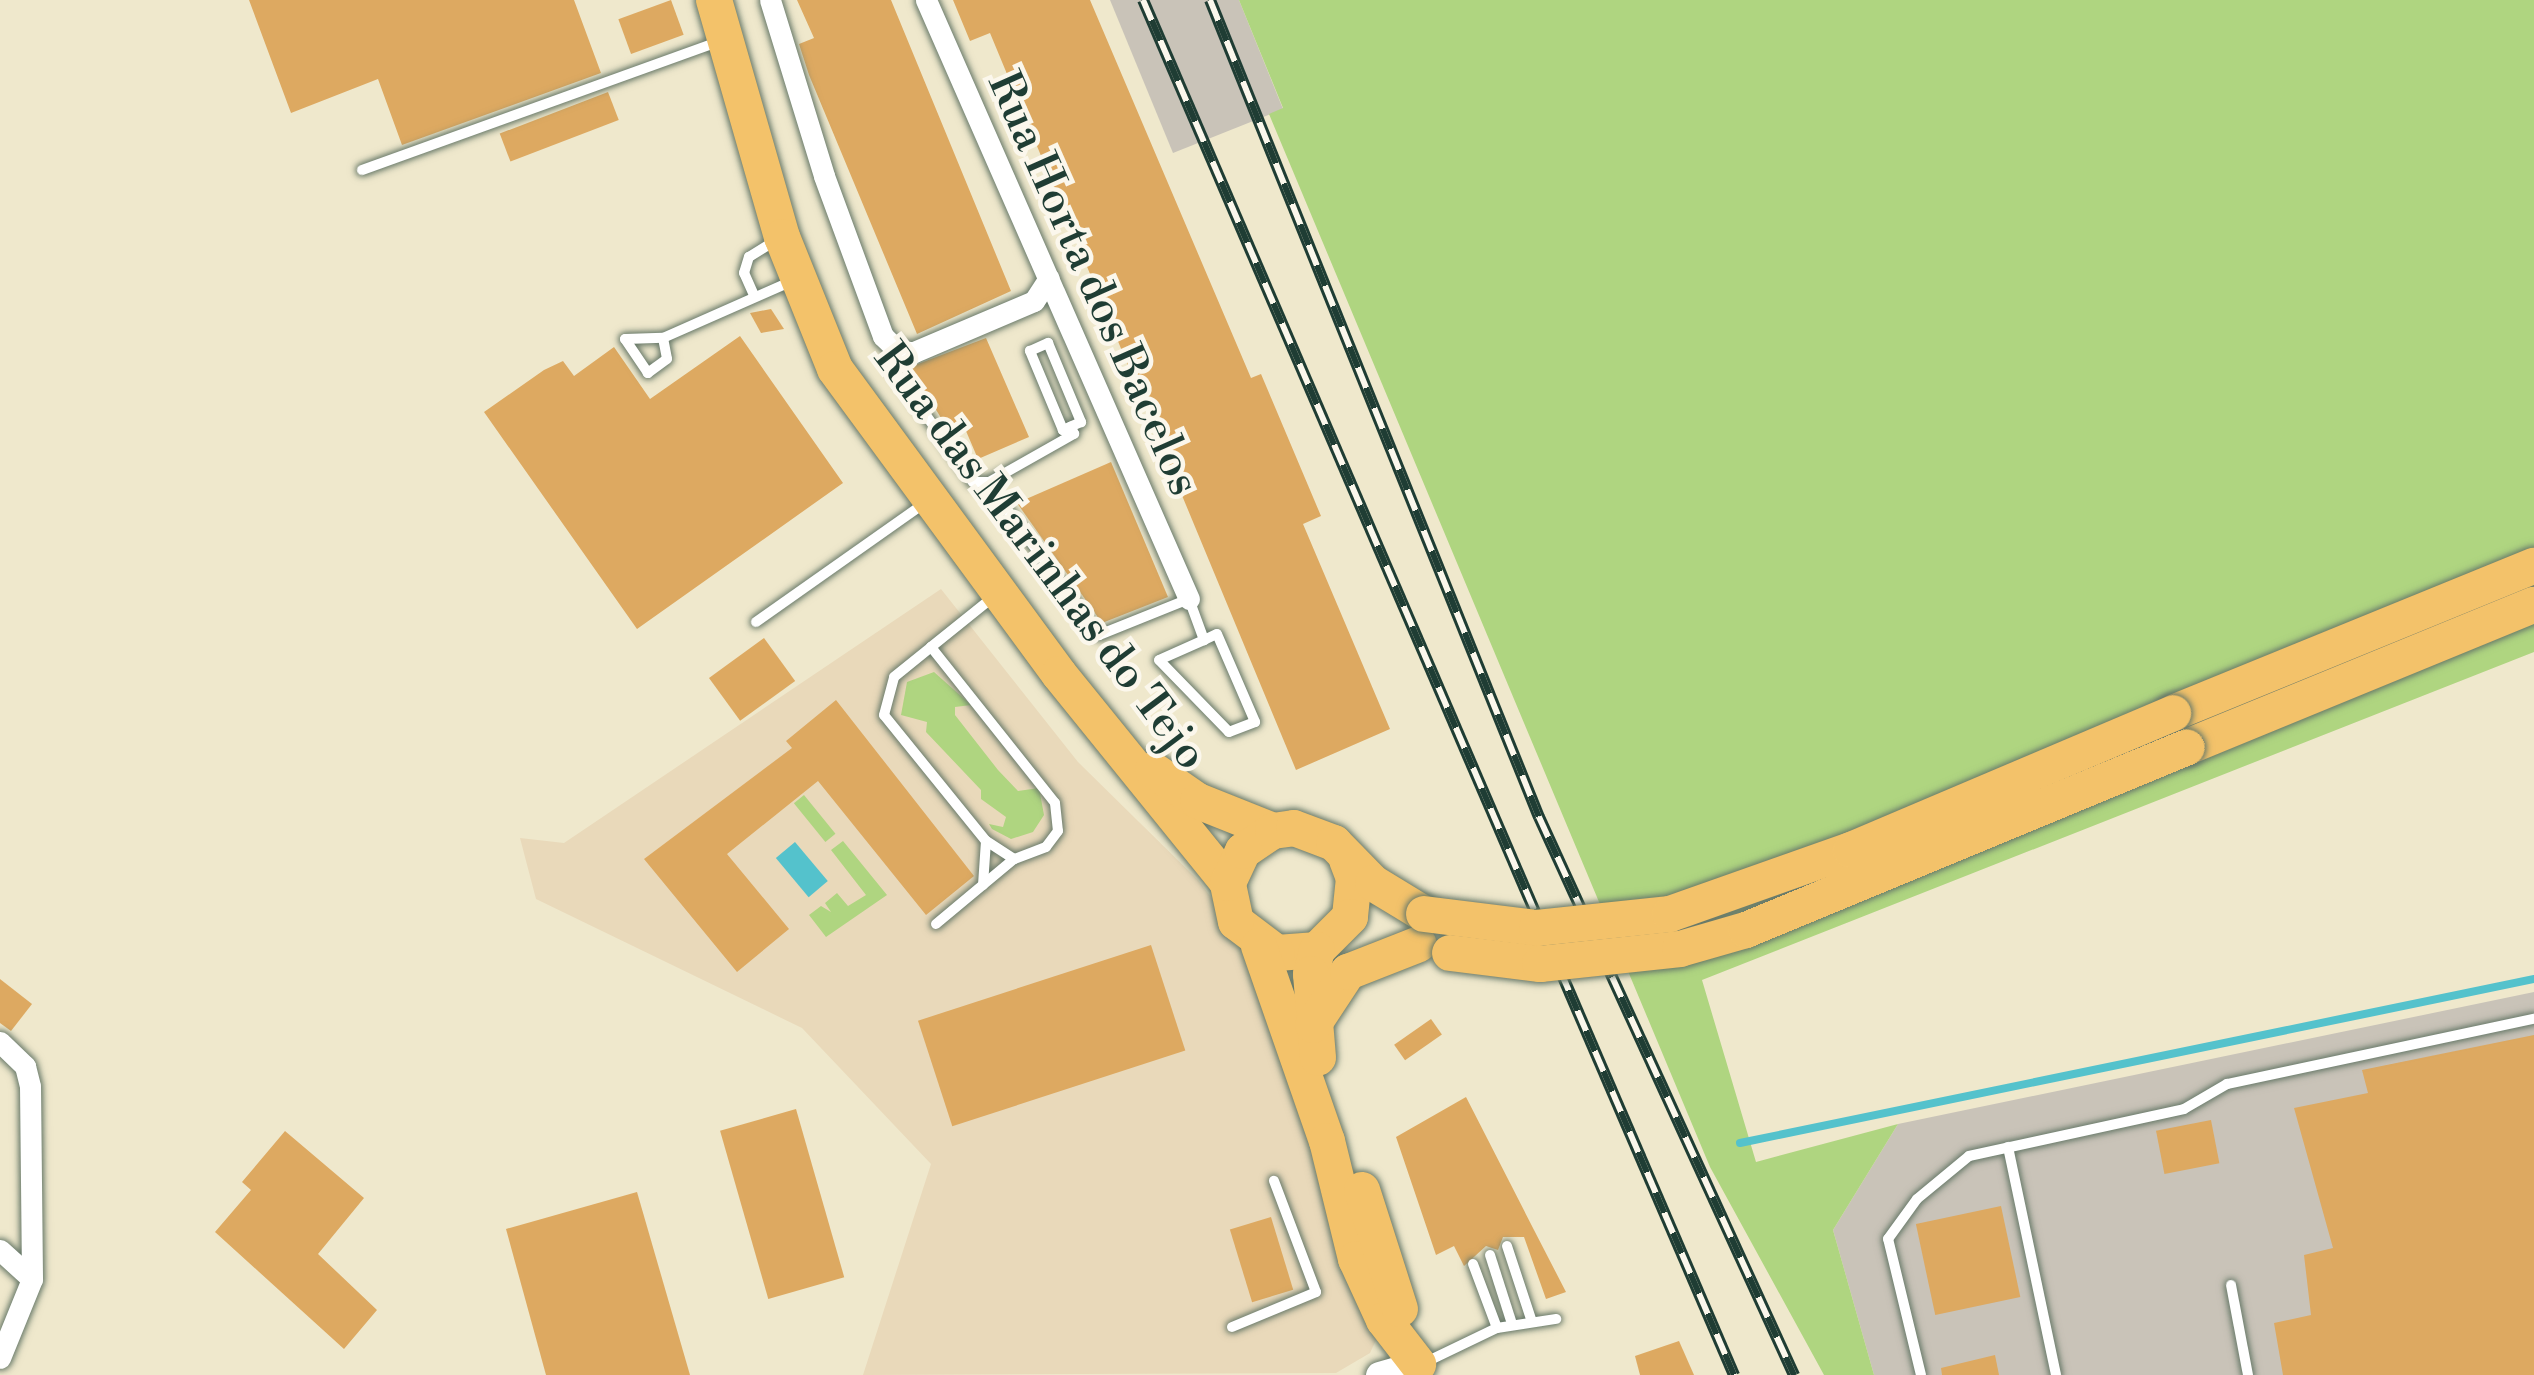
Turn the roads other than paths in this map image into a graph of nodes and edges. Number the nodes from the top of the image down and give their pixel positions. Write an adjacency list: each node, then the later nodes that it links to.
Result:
1 (714, 0): 4 (main road, Rua das Marinhas do Tejo)
2 (770, 0): 11 (street)
3 (926, 0): 7 (street, Rua Horta dos Bacelos)
4 (725, 38): 5 (lane); 6 (main road, Rua das Marinhas do Tejo)
5 (362, 170)
6 (782, 237): 8 (main road, Rua das Marinhas do Tejo); 9 (lane)
7 (1049, 278): 11 (street); 12 (street, Rua Horta dos Bacelos)
8 (796, 280): 9 (lane); 17 (main road, Rua das Marinhas do Tejo)
9 (753, 293): 10 (lane)
10 (663, 338)
11 (898, 351): 16 (lane)
12 (1083, 356): 13 (lane); 14 (street, Rua Horta dos Bacelos)
13 (1058, 367): 15 (lane); 16 (lane)
14 (1098, 391): 15 (lane); 21 (street, Rua Horta dos Bacelos)
15 (1072, 402): 16 (lane)
16 (1071, 427)
17 (928, 500): 20 (main road, Rua das Marinhas do Tejo); 23 (lane)
18 (1005, 507): 21 (lane)
19 (2534, 566): 26 (main road)
20 (998, 593): 25 (lane); 27 (main road, Rua das Marinhas do Tejo)
21 (1189, 599): 24 (lane)
22 (2534, 604): 26 (main road)
23 (757, 622)
24 (1204, 640): 24 (lane)
25 (931, 647): 29 (lane); 30 (lane)
26 (2180, 730): 35 (main road, bridge)
27 (1108, 734): 28 (main road); 32 (main road, Rua das Marinhas do Tejo)
28 (1273, 831): 31 (main road); 32 (main road)
29 (986, 842): 30 (lane); 33 (lane)
30 (1014, 859): 33 (lane)
31 (1347, 860): 35 (main road); 36 (main road)
32 (1228, 884): 37 (main road)
33 (983, 885): 34 (lane)
34 (936, 924)
35 (1431, 937): 36 (main road); 39 (main road)
36 (1328, 942): 37 (main road); 39 (main road)
37 (1258, 946): 55 (main road)
38 (2534, 1019): 41 (lane)
39 (1313, 1025): 55 (main road)
40 (0, 1042): 47 (street)
41 (2008, 1147): 57 (lane); 58 (lane)
42 (1274, 1181): 52 (lane)
43 (1507, 1246): 49 (lane)
44 (0, 1250): 47 (street)
45 (1490, 1255): 51 (lane)
46 (1473, 1264): 53 (lane)
47 (32, 1279): 54 (street)
48 (2231, 1285): 59 (lane)
49 (1531, 1319): 50 (lane); 51 (lane)
50 (1556, 1319)
51 (1512, 1324): 53 (lane)
52 (1232, 1327)
53 (1497, 1328): 55 (lane)
54 (0, 1358)
55 (1420, 1370): 56 (street)
56 (1379, 1375)
57 (1921, 1375)
58 (2056, 1375)
59 (2248, 1375)

